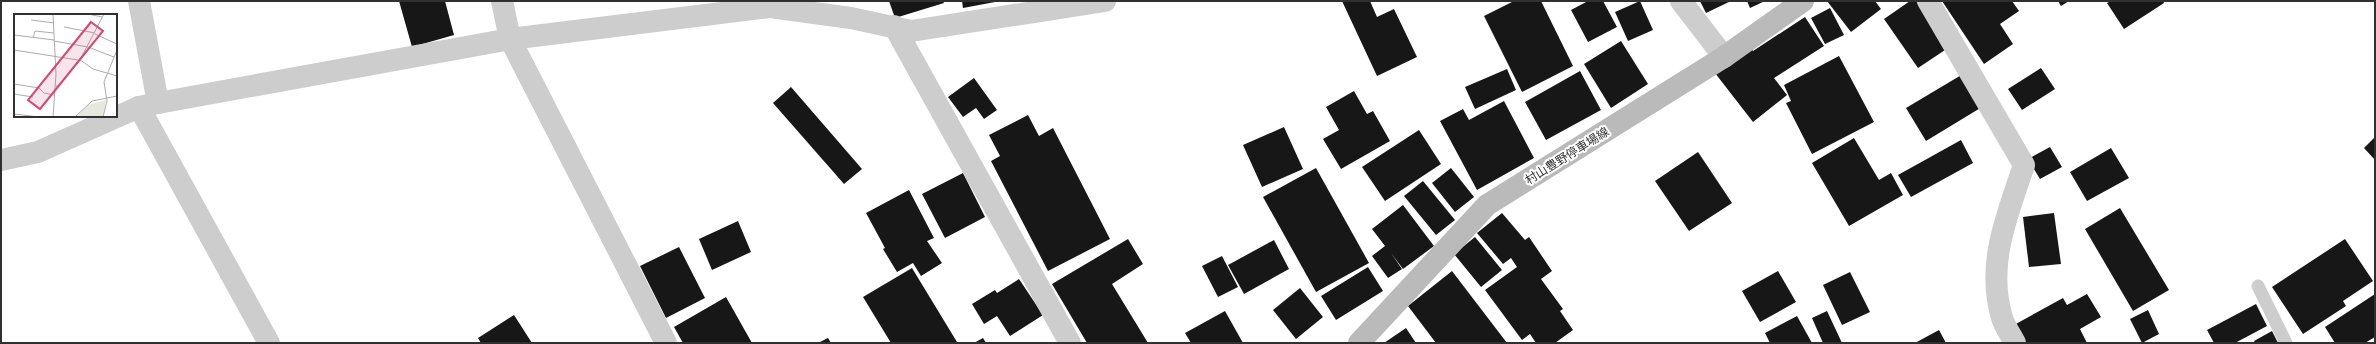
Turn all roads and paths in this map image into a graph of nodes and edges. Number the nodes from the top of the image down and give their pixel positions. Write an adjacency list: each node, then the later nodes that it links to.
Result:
1 (139, 1): 11 (street)
2 (502, 1): 9 (street)
3 (1104, 1): 8 (street)
4 (1681, 1): 10 (street)
5 (1803, 1): 10 (main road, 村山豊野停車場線)
6 (1928, 1): 18 (street)
7 (849, 9): 8 (street); 9 (street)
8 (894, 26): 16 (street)
9 (510, 39): 11 (street); 15 (street)
10 (1724, 57): 17 (main road, 村山豊野停車場線)
11 (149, 105): 12 (street); 14 (street)
12 (1, 160)
13 (2258, 286): 19 (lane)
14 (269, 343)
15 (666, 343)
16 (1070, 343)
17 (1358, 343)
18 (2015, 343)
19 (2286, 343)

